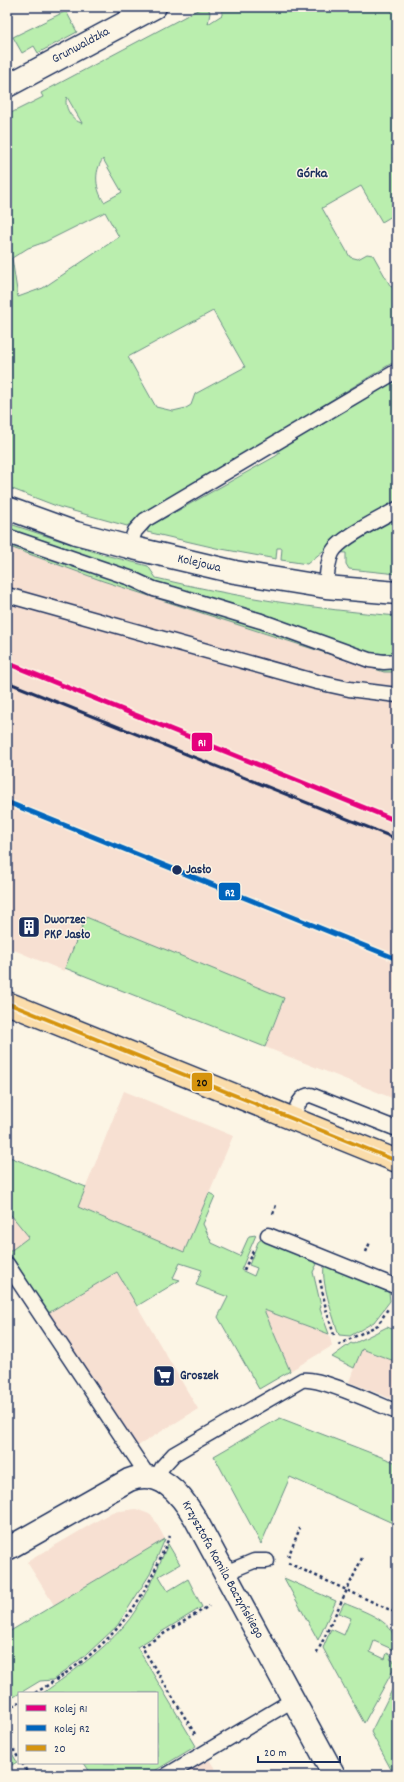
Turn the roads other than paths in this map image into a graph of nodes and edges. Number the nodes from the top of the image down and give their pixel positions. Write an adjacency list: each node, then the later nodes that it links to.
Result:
1 (155, 7): 2 (street, Grunwaldzka)
2 (7, 86)
3 (397, 371): 7 (lane)
4 (7, 508): 7 (street, Kolejowa)
5 (397, 509): 8 (lane)
6 (7, 536): 11 (lane)
7 (129, 547): 8 (street, Kolejowa)
8 (326, 587): 9 (street, Kolejowa)
9 (397, 593)
10 (7, 595): 12 (lane)
11 (397, 661)
12 (397, 695)
13 (7, 1003): 14 (main road)
14 (293, 1119): 15 (lane); 16 (main road)
15 (397, 1129)
16 (397, 1161)
17 (268, 1235): 19 (lane)
18 (7, 1264): 21 (lane, Krzysztofa Kamila Baczyńskiego)
19 (397, 1287)
20 (397, 1412): 21 (lane)
21 (152, 1477): 22 (street); 24 (street, Krzysztofa Kamila Baczyńskiego)
22 (7, 1549)
23 (267, 1561): 24 (lane)
24 (225, 1573): 25 (street, Krzysztofa Kamila Baczyńskiego)
25 (292, 1700): 26 (lane); 27 (street, Krzysztofa Kamila Baczyńskiego)
26 (167, 1775)
27 (334, 1775)

